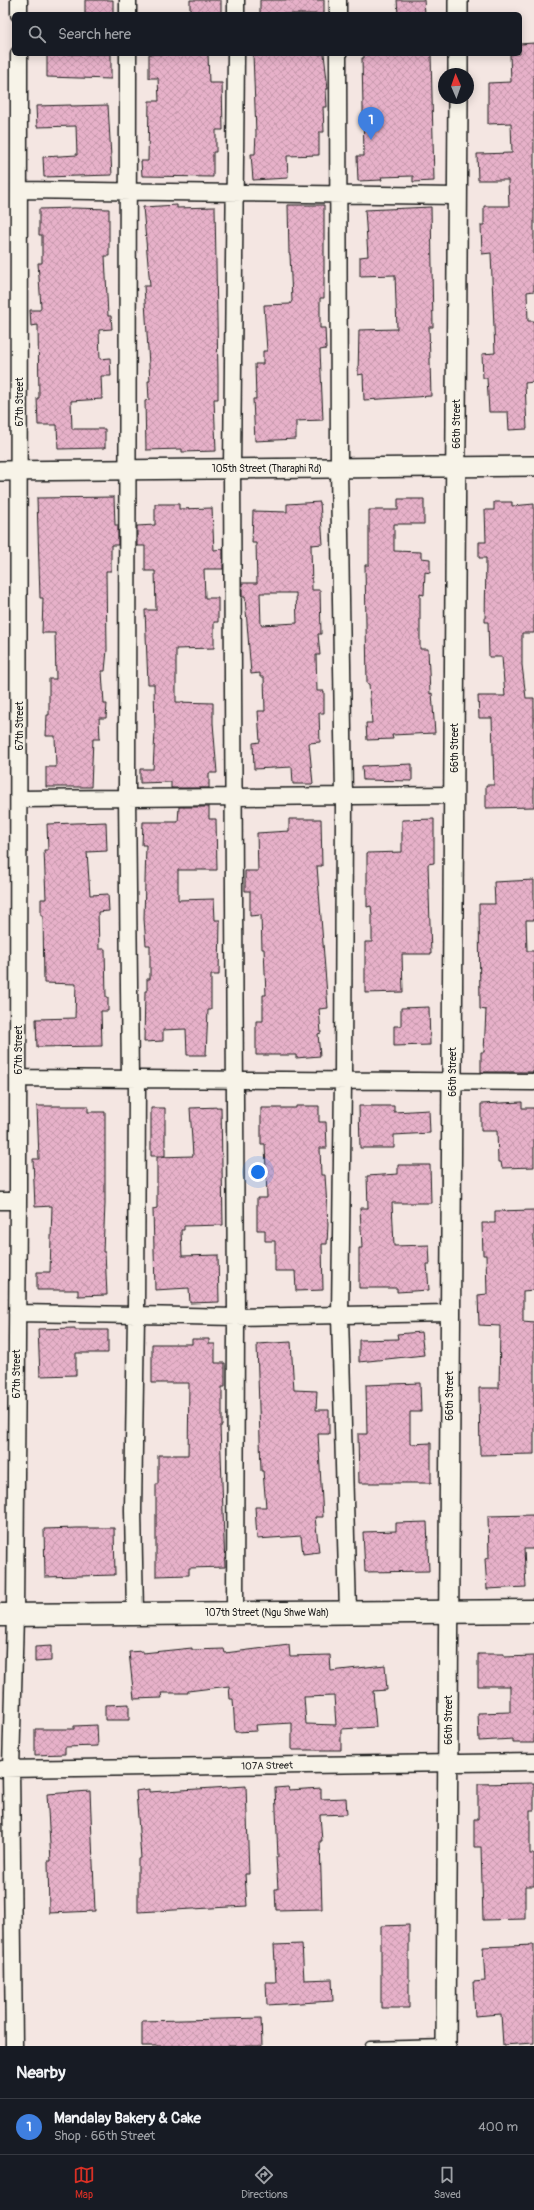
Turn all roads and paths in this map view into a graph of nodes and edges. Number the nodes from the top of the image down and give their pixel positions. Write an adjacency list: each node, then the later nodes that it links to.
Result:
1 (19, 0): 6 (street)
2 (128, 0): 7 (street)
3 (236, 0): 8 (street)
4 (338, 0): 9 (street)
5 (458, 0): 10 (street)
6 (19, 12)
7 (128, 12)
8 (236, 12)
9 (338, 12)
10 (458, 12)
11 (19, 56): 18 (street, 67th Street)
12 (128, 56): 19 (street)
13 (236, 56): 20 (street)
14 (338, 56): 21 (street)
15 (458, 56): 16 (street)
16 (458, 68)
17 (458, 104): 22 (street, 66th Street)
18 (19, 190): 19 (street); 29 (street, 67th Street)
19 (127, 191): 20 (street); 27 (street)
20 (234, 193): 21 (street); 25 (street)
21 (338, 194): 22 (street); 26 (street)
22 (457, 196): 23 (street, 66th Street)
23 (456, 466): 24 (street, 105th Street (Tharaphi Rd)); 26 (street, 105th Street (Tharaphi Rd)); 30 (street, 66th Street)
24 (534, 466)
25 (232, 468): 26 (street, 105th Street (Tharaphi Rd)); 27 (street, 105th Street (Tharaphi Rd)); 31 (street)
26 (339, 468): 32 (street)
27 (127, 470): 29 (street, 105th Street (Tharaphi Rd)); 33 (street)
28 (0, 471): 29 (street, 105th Street (Tharaphi Rd))
29 (19, 471): 34 (street, 67th Street)
30 (453, 795): 32 (street); 39 (street, 66th Street)
31 (232, 796): 32 (street); 33 (street); 37 (street)
32 (344, 796): 38 (street)
33 (127, 797): 34 (street); 36 (street)
34 (19, 799): 35 (street, 67th Street)
35 (18, 1078): 36 (street); 42 (street, 67th Street)
36 (134, 1079): 37 (street); 45 (street)
37 (235, 1080): 38 (street); 47 (street)
38 (343, 1081): 39 (street); 46 (street)
39 (452, 1081): 40 (street); 44 (street, 66th Street)
40 (534, 1082)
41 (0, 1201): 42 (street)
42 (18, 1201): 43 (street, 67th Street)
43 (17, 1313): 45 (street); 53 (street, 67th Street)
44 (450, 1313): 46 (street); 51 (street, 66th Street)
45 (136, 1315): 47 (street); 52 (street)
46 (340, 1316): 47 (street); 50 (street)
47 (236, 1317): 49 (street)
48 (534, 1611): 51 (main road, 107th Street (Ngu Shwe Wah))
49 (235, 1612): 50 (main road, 107th Street (Ngu Shwe Wah)); 52 (main road, 107th Street (Ngu Shwe Wah))
50 (348, 1612): 51 (main road, 107th Street (Ngu Shwe Wah))
51 (449, 1612): 54 (street, 66th Street)
52 (134, 1614): 53 (main road, 107th Street (Ngu Shwe Wah))
53 (7, 1615): 56 (street, 67th Street)
54 (448, 1762): 55 (street, 107A Street); 56 (street, 107A Street); 58 (street, 66th Street)
55 (534, 1762)
56 (5, 1769): 57 (street, 67th Street)
57 (6, 1909): 59 (street, 67th Street)
58 (446, 2045): 60 (lane)
59 (14, 2046)
60 (370, 2046)

